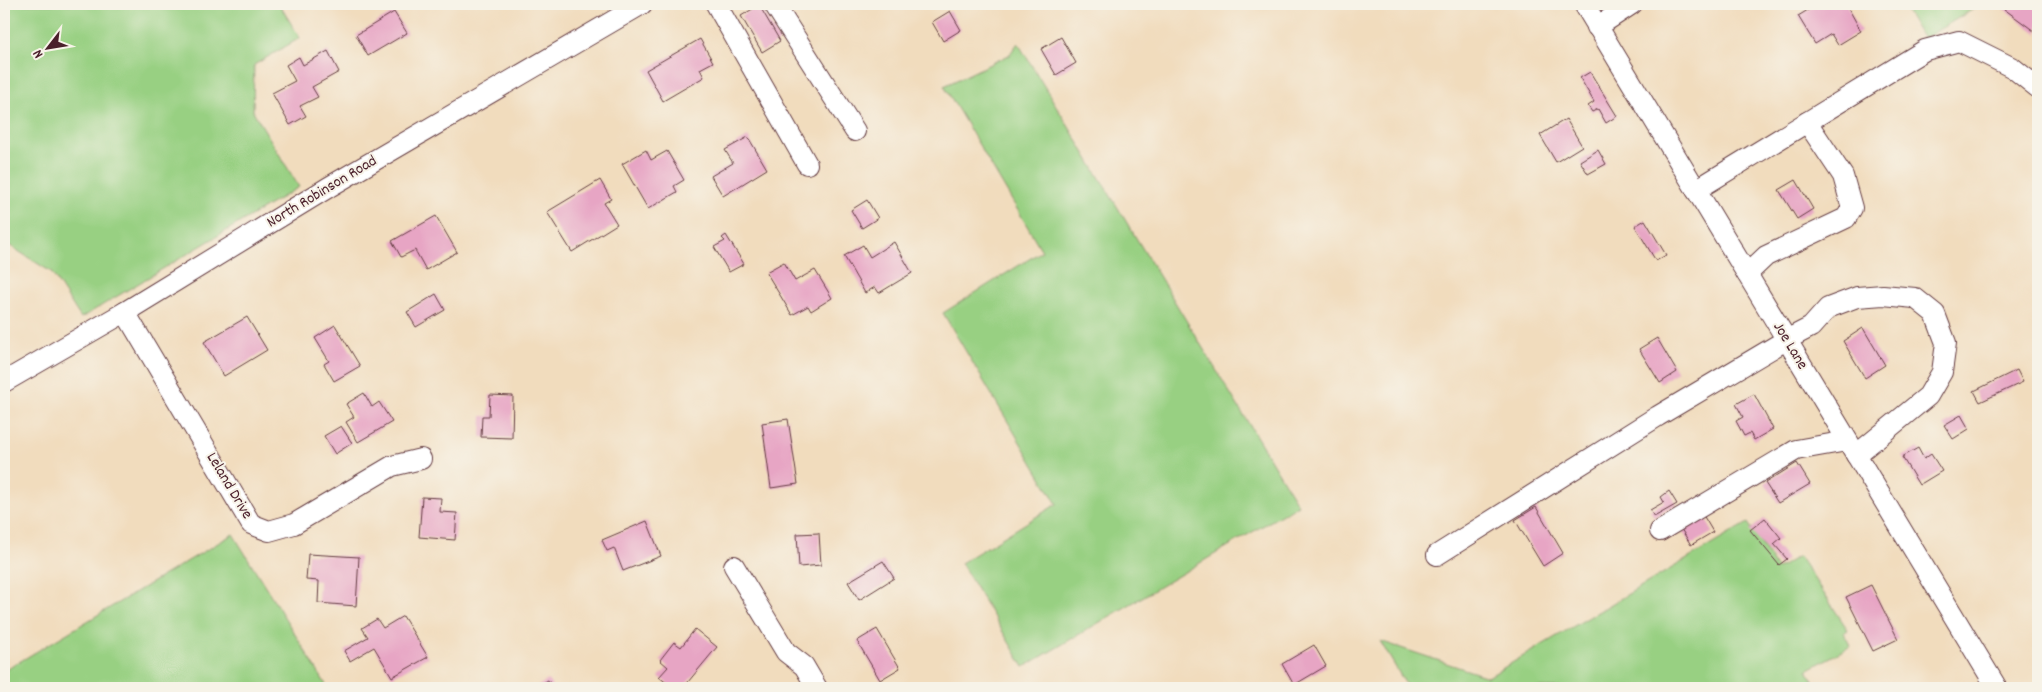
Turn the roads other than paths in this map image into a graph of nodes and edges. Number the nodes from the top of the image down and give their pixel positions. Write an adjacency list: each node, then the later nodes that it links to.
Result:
1 (642, 4): 13 (street, North Robinson Road)
2 (716, 4): 10 (street)
3 (774, 4): 9 (street)
4 (1584, 4): 6 (street, Joe Lane)
5 (1632, 4): 6 (street)
6 (1597, 27): 11 (street, Joe Lane)
7 (2038, 88): 8 (street)
8 (1807, 122): 11 (street); 12 (street)
9 (855, 131)
10 (807, 164)
11 (1696, 190): 12 (street, Joe Lane)
12 (1747, 274): 14 (street, Joe Lane)
13 (125, 312): 15 (street, North Robinson Road); 17 (street, Leland Drive)
14 (1786, 340): 16 (street, Joe Lane); 16 (street); 19 (street)
15 (4, 382)
16 (1852, 448): 18 (street); 22 (street, Joe Lane)
17 (421, 459)
18 (1660, 531)
19 (1437, 555)
20 (734, 566): 21 (street)
21 (817, 688)
22 (1997, 688)

